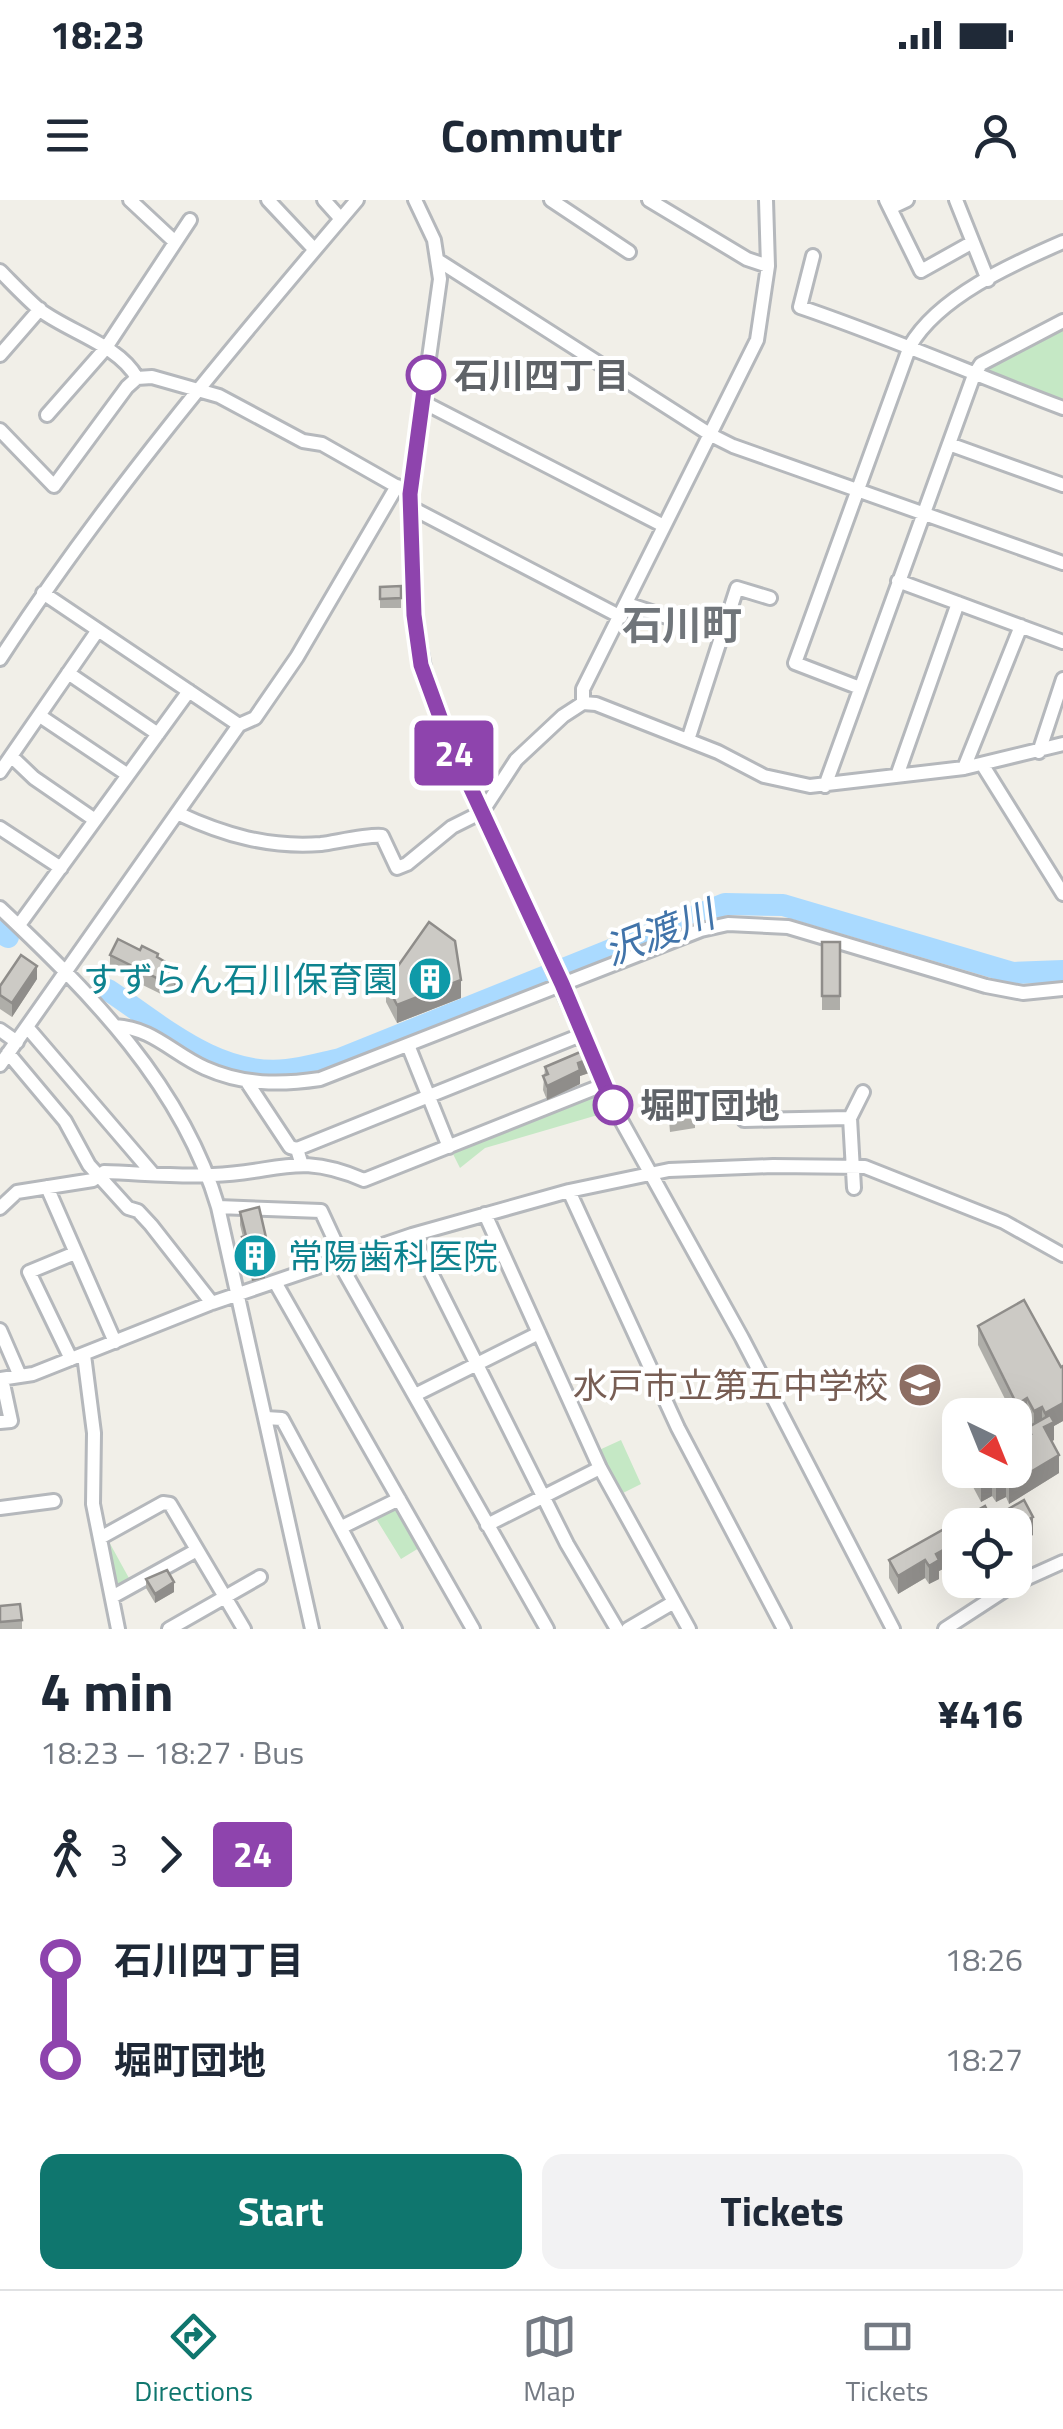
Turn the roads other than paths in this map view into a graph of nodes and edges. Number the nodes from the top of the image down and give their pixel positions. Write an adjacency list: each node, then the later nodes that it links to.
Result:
1 (130, 200): 14 (street)
2 (268, 200): 17 (street)
3 (324, 200): 12 (street)
4 (357, 200): 12 (street)
5 (415, 200): 20 (street)
6 (552, 200): 18 (street)
7 (766, 200): 21 (street)
8 (907, 200): 11 (street)
9 (956, 200): 16 (street)
10 (656, 202): 21 (street)
11 (888, 204): 16 (street)
12 (341, 219): 17 (street)
13 (190, 220): 14 (street)
14 (175, 242): 27 (street)
15 (1063, 242): 23 (street)
16 (972, 243): 23 (street)
17 (314, 249): 31 (street)
18 (630, 252)
19 (813, 256): 26 (street)
20 (439, 261): 32 (street); 36 (street)
21 (768, 266): 36 (street)
22 (0, 271): 24 (street)
23 (988, 280): 26 (street)
24 (40, 310): 27 (street); 28 (street)
25 (1063, 321): 29 (street)
26 (910, 346): 29 (street); 40 (street)
27 (105, 349): 30 (street); 34 (street)
28 (0, 356)
29 (974, 375): 33 (street); 37 (street)
30 (137, 378): 31 (street); 35 (street)
31 (200, 389): 39 (street); 46 (street)
32 (422, 401): 41 (street); 43 (street)
33 (1063, 408)
34 (47, 415)
35 (1, 429)
36 (710, 435): 40 (street); 43 (street)
37 (949, 444): 38 (street); 42 (street)
38 (1063, 485)
39 (396, 486): 41 (street); 61 (street)
40 (856, 490): 42 (street); 57 (street)
41 (410, 500): 49 (street); 73 (street)
42 (923, 513): 44 (street); 45 (street)
43 (664, 526): 49 (street)
44 (1063, 563)
45 (898, 581): 48 (street); 57 (street)
46 (43, 593): 51 (street); 54 (street)
47 (770, 598): 52 (street)
48 (958, 603): 50 (street); 71 (street)
49 (624, 610): 52 (street); 59 (street)
50 (1021, 626): 53 (street); 68 (street)
51 (98, 630): 55 (street); 58 (street)
52 (722, 635): 63 (street)
53 (1063, 642)
54 (0, 659)
55 (68, 673): 62 (street); 65 (street)
56 (1063, 679): 66 (street)
57 (860, 688): 72 (street)
58 (189, 691): 61 (street); 62 (street)
59 (583, 703): 63 (street); 73 (street)
60 (42, 718): 70 (street)
61 (240, 725): 74 (street)
62 (158, 734): 70 (street)
63 (688, 740): 72 (street)
64 (1063, 744): 66 (street)
65 (8, 751): 69 (street); 75 (street)
66 (1039, 752): 67 (street)
67 (982, 764): 68 (street); 78 (street)
68 (964, 768): 71 (street)
69 (0, 772)
70 (128, 774): 75 (street)
71 (898, 774): 72 (street)
72 (825, 786)
73 (482, 812): 74 (street); 82 (street)
74 (177, 814): 81 (street)
75 (95, 820): 77 (street)
76 (0, 828): 77 (street)
77 (61, 868): 80 (street)
78 (1063, 894)
79 (0, 908): 80 (street)
80 (19, 926): 81 (street)
81 (66, 970): 84 (street); 85 (street)
82 (560, 981): 83 (street); 87 (street); 88 (street)
83 (1063, 989)
84 (116, 1026): 90 (street); 102 (street)
85 (26, 1027): 89 (street); 99 (street)
86 (0, 1030): 89 (street)
87 (581, 1035): 91 (street); 93 (street)
88 (408, 1045): 90 (street); 93 (street)
89 (9, 1053): 101 (street)
90 (247, 1082): 97 (street)
91 (604, 1085): 96 (street); 100 (street)
92 (863, 1092): 94 (street)
93 (429, 1096): 96 (street); 97 (street)
94 (850, 1118): 95 (street); 98 (street)
95 (744, 1120)
96 (449, 1147): 97 (street)
97 (299, 1156): 102 (street)
98 (852, 1167): 100 (street); 104 (street); 111 (street)
99 (153, 1174): 101 (street); 102 (street)
100 (653, 1174): 105 (street); 152 (street)
101 (98, 1175): 103 (street); 115 (street)
102 (208, 1176): 106 (street)
103 (47, 1187): 107 (street); 110 (street)
104 (854, 1188)
105 (569, 1191): 108 (street); 151 (street)
106 (218, 1207): 112 (street); 114 (street)
107 (0, 1208)
108 (484, 1214): 109 (street); 117 (street)
109 (412, 1235): 112 (street); 120 (street)
110 (74, 1253): 118 (street); 119 (street)
111 (1063, 1255)
112 (340, 1259): 113 (street); 123 (street)
113 (275, 1282): 114 (street); 128 (street)
114 (237, 1294): 115 (street); 124 (street)
115 (212, 1303): 118 (street)
116 (0, 1330): 121 (street)
117 (538, 1333): 120 (street); 126 (street)
118 (115, 1342): 119 (street)
119 (78, 1357): 121 (street); 133 (street)
120 (476, 1364): 123 (street); 127 (street)
121 (20, 1376): 122 (street)
122 (1, 1379): 125 (street)
123 (415, 1396): 131 (street)
124 (266, 1418): 132 (street); 144 (street)
125 (0, 1422)
126 (600, 1468): 127 (street); 139 (street)
127 (544, 1497): 131 (street); 148 (street)
128 (399, 1499): 132 (street); 146 (street)
129 (54, 1501): 130 (street)
130 (0, 1508)
131 (488, 1525): 147 (street)
132 (342, 1527): 145 (street)
133 (100, 1538): 134 (street); 137 (street)
134 (197, 1550): 137 (street); 138 (street)
135 (1063, 1562): 140 (street)
136 (260, 1577): 138 (street)
137 (112, 1597): 141 (street)
138 (226, 1597): 142 (street); 143 (street)
139 (674, 1602): 149 (street); 150 (street)
140 (949, 1628)
141 (118, 1629)
142 (169, 1629)
143 (244, 1629)
144 (312, 1629)
145 (396, 1629)
146 (472, 1629)
147 (547, 1629)
148 (616, 1629)
149 (628, 1629)
150 (689, 1629)
151 (784, 1629)
152 (893, 1629)

